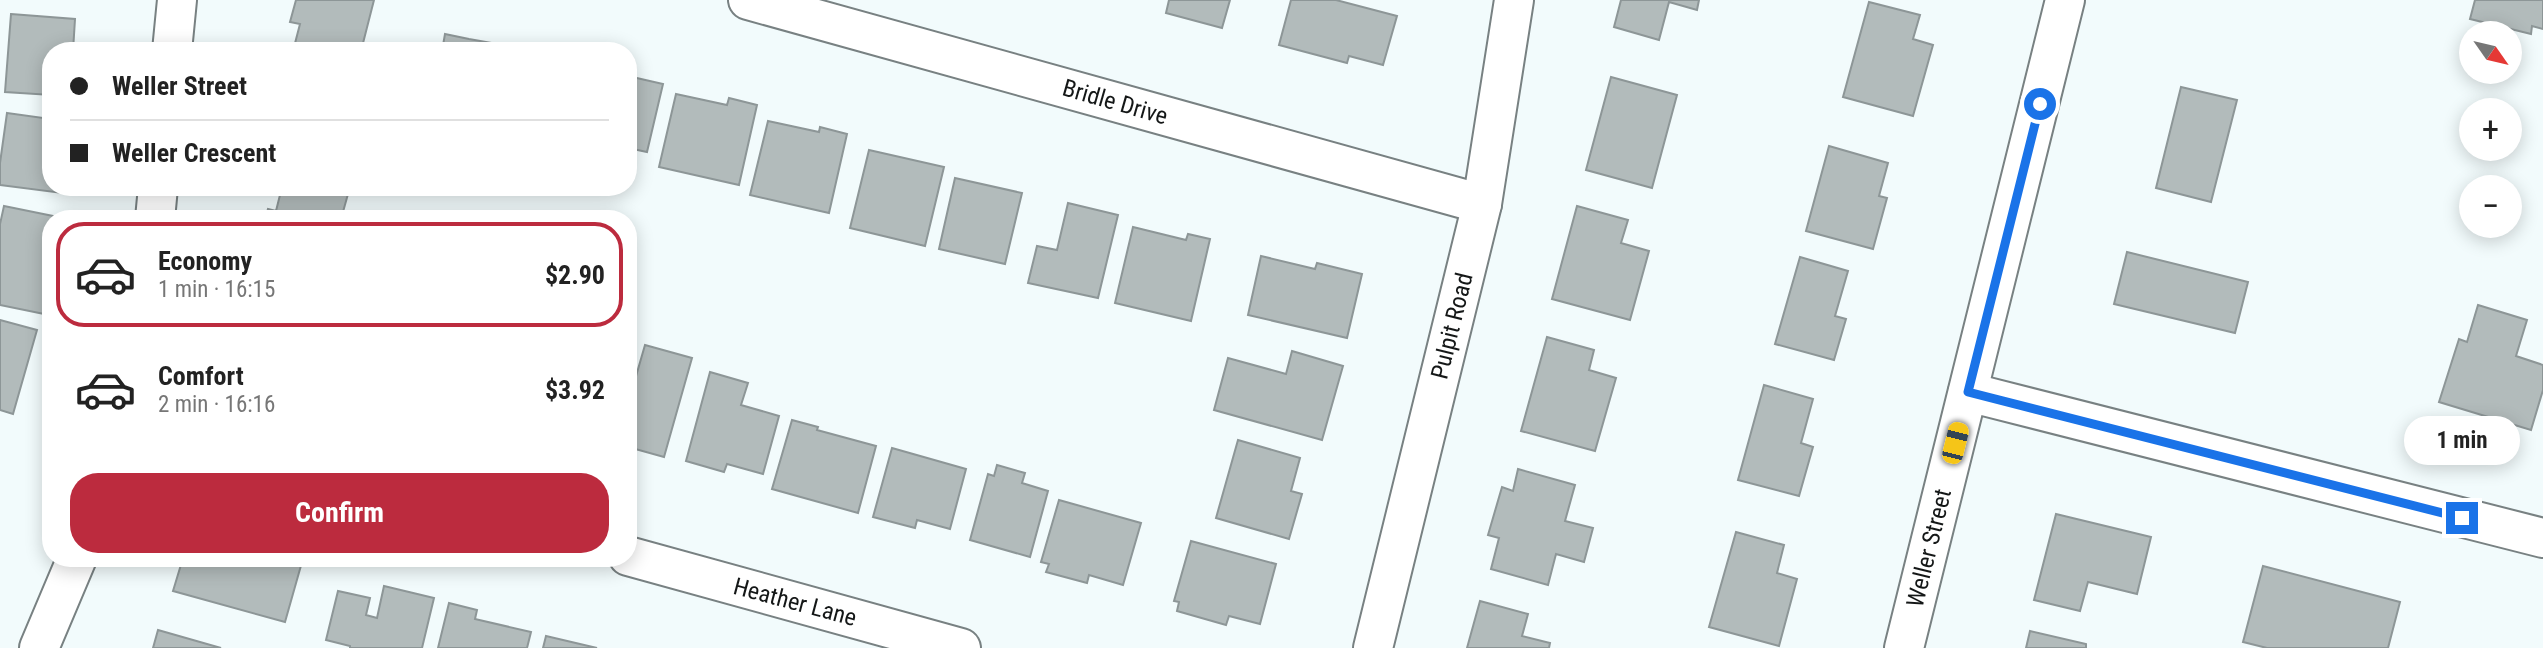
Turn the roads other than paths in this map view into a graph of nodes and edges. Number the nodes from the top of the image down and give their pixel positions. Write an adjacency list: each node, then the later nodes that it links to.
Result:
1 (177, 0): 5 (street)
2 (748, 0): 6 (street, Bridle Drive)
3 (1514, 0): 6 (street, Pulpit Road)
4 (2066, 0): 7 (street, Weller Street)
5 (173, 42)
6 (1482, 204): 13 (street, Pulpit Road)
7 (1968, 392): 8 (street); 14 (street, Weller Street)
8 (2543, 538)
9 (637, 558): 12 (street, Heather Lane)
10 (73, 567): 11 (street)
11 (40, 648)
12 (961, 648)
13 (1373, 648)
14 (1904, 648)

